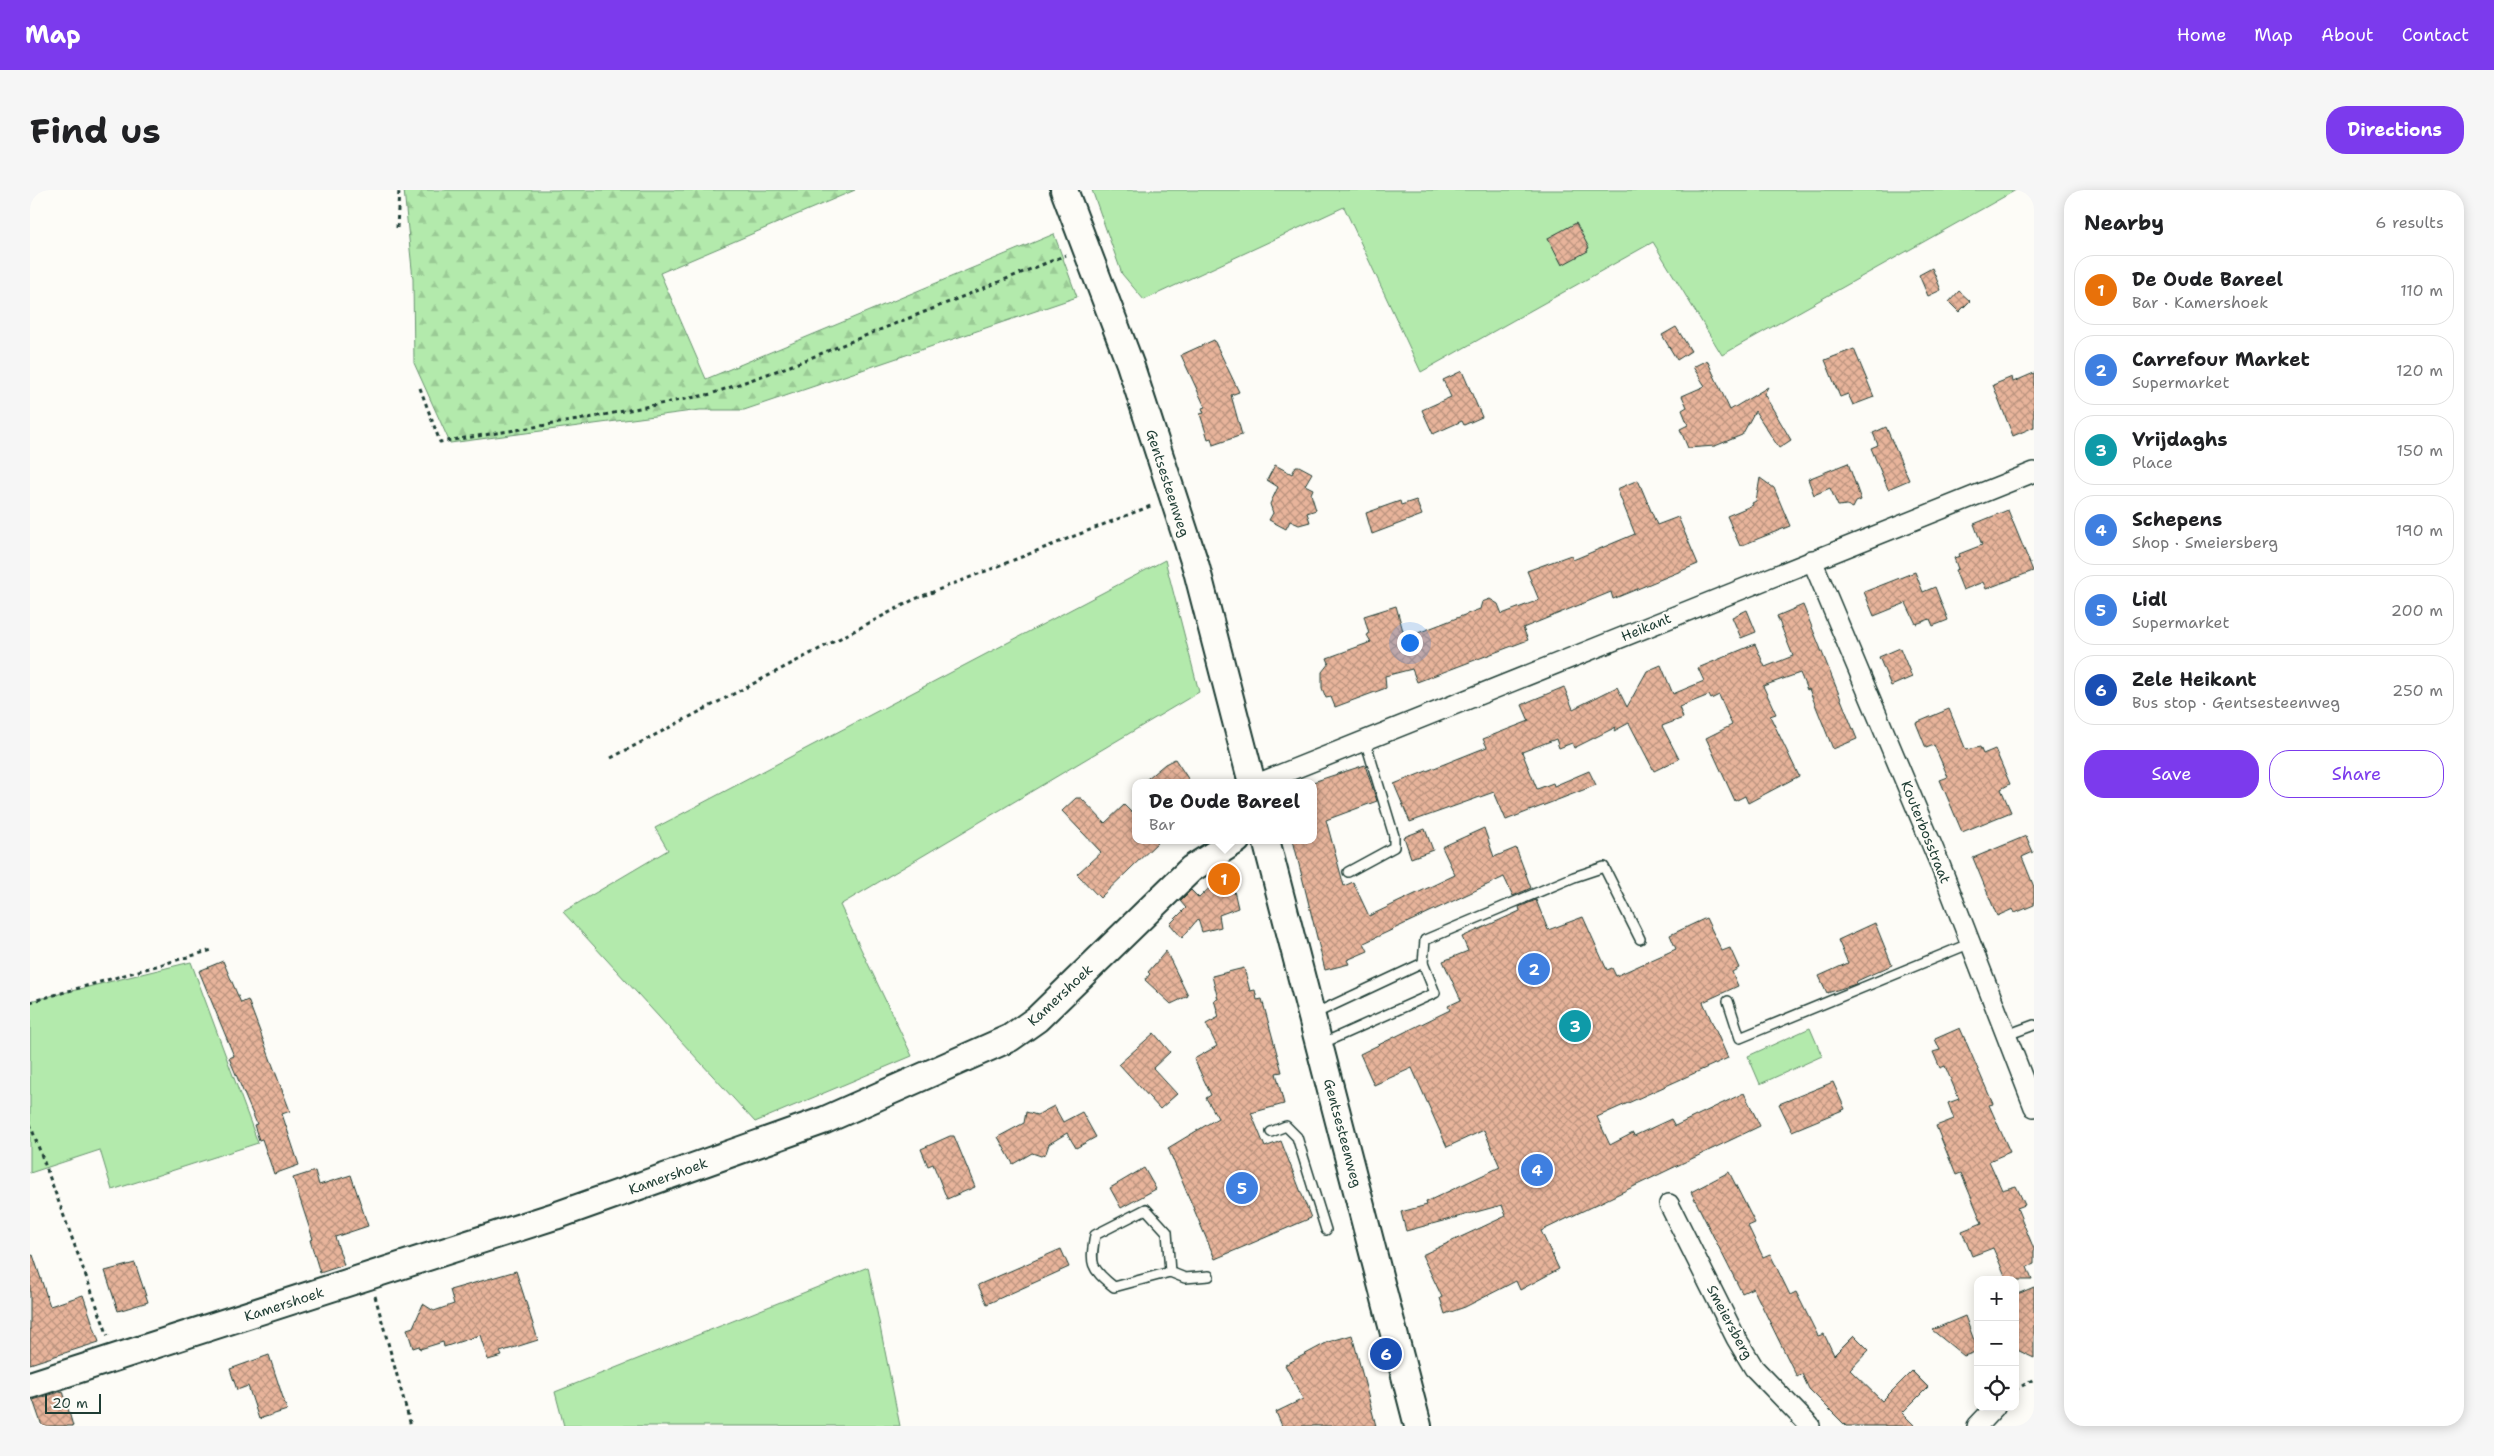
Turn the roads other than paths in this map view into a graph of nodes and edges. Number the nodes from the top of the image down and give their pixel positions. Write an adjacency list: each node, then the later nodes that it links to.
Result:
1 (1064, 190): 5 (street, Gentsesteenweg)
2 (2034, 472): 3 (street, Heikant)
3 (1812, 560): 4 (street, Heikant); 11 (street, Kouterbosstraat)
4 (1365, 740): 6 (street, Heikant); 9 (lane)
5 (1251, 779)
6 (1269, 779)
7 (1231, 844): 24 (street, Kamershoek)
8 (1267, 844): 14 (street, Gentsesteenweg)
9 (1348, 872)
10 (1640, 939): 12 (lane)
11 (1971, 943): 13 (lane); 16 (street, Kouterbosstraat)
12 (1423, 963): 14 (lane); 17 (lane)
13 (1728, 1001)
14 (1312, 1015): 17 (street, Gentsesteenweg)
15 (2034, 1025): 16 (lane)
16 (2007, 1035): 18 (street, Kouterbosstraat)
17 (1320, 1044): 26 (street, Gentsesteenweg)
18 (2034, 1108)
19 (1270, 1132): 21 (lane)
20 (1670, 1204): 27 (street, Smeiersberg)
21 (1326, 1230)
22 (1170, 1272): 22 (lane); 23 (lane)
23 (1208, 1276)
24 (30, 1385)
25 (1991, 1411): 28 (street)
26 (1418, 1426)
27 (1810, 1426)
28 (1977, 1426)

